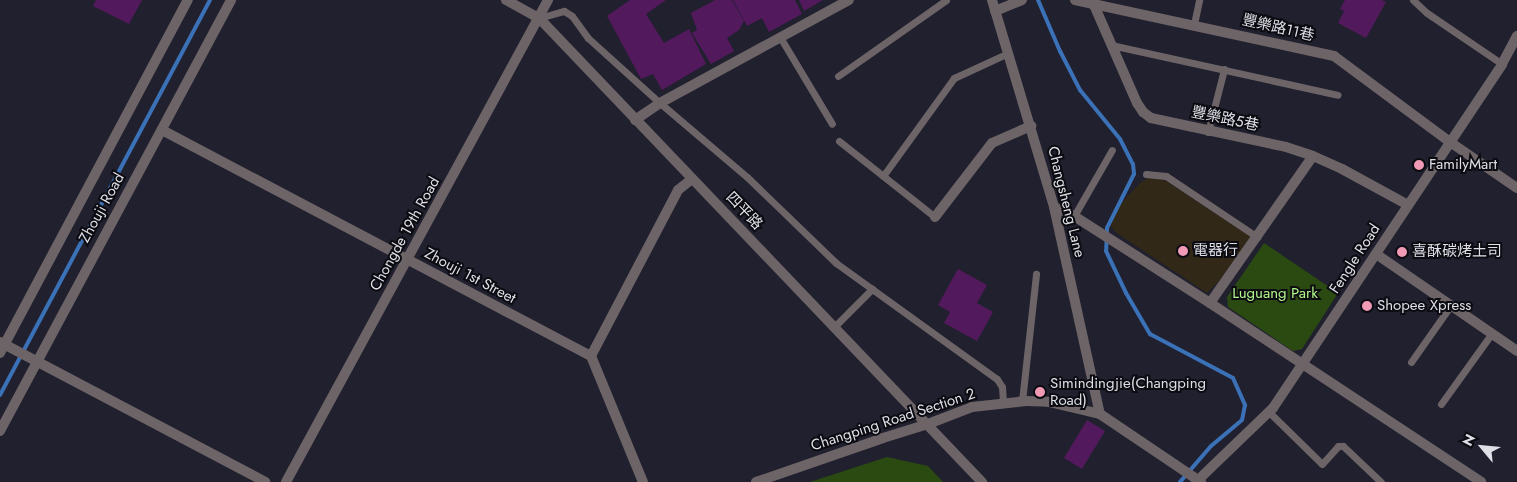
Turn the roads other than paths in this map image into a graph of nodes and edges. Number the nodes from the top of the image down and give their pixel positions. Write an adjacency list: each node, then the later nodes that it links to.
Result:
1 (188, 0): 51 (street, Zhouji Road)
2 (231, 0): 28 (street, Zhouji Road)
3 (506, 0): 14 (street, 四平路)
4 (548, 0): 14 (street, Chongde 19th Road)
5 (849, 0): 17 (street)
6 (946, 0): 22 (lane)
7 (992, 0): 13 (street, Changsheng Lane)
8 (1022, 0): 13 (street)
9 (1075, 0): 12 (street, 豐樂路11巷)
10 (1199, 0): 15 (lane)
11 (1413, 0): 20 (lane)
12 (1094, 5): 15 (street, 豐樂路11巷); 18 (street, 豐樂路5巷)
13 (995, 10): 19 (street, Changsheng Lane)
14 (538, 18): 24 (lane); 25 (street, 四平路); 44 (street, Chongde 19th Road)
15 (1194, 24): 31 (street, 豐樂路11巷)
16 (1517, 36): 20 (street, Fengle Road)
17 (780, 37): 24 (street); 26 (lane)
18 (1111, 45): 21 (lane); 29 (street, 豐樂路5巷)
19 (1008, 54): 27 (street, Changsheng Lane); 35 (lane)
20 (1502, 64): 31 (street, Fengle Road)
21 (1224, 69): 23 (lane); 29 (lane)
22 (838, 76)
23 (1338, 96)
24 (660, 103): 25 (street); 46 (lane)
25 (635, 120): 36 (street, 四平路)
26 (832, 124)
27 (1031, 126): 39 (street, Changsheng Lane); 41 (street)
28 (162, 130): 44 (street, Zhouji 1st Street); 53 (street, Zhouji Road)
29 (1208, 132): 33 (street, 豐樂路5巷)
30 (839, 141): 35 (lane)
31 (1450, 142): 37 (street, 豐樂路11巷); 38 (street, Fengle Road)
32 (1112, 150): 40 (lane)
33 (1313, 156): 38 (street, 豐樂路5巷); 42 (street)
34 (1146, 174): 42 (lane)
35 (884, 176): 41 (lane)
36 (692, 178): 49 (street, 四平路); 54 (street)
37 (1517, 188)
38 (1408, 205): 43 (street, Fengle Road)
39 (1054, 207): 40 (street); 61 (street, Changsheng Lane)
40 (1074, 216): 47 (street)
41 (935, 217)
42 (1257, 237): 47 (street)
43 (1376, 254): 48 (street); 56 (street, Fengle Road)
44 (408, 260): 54 (street, Zhouji 1st Street); 66 (street, Chongde 19th Road)
45 (1036, 274): 57 (lane)
46 (872, 289): 49 (lane); 58 (lane)
47 (1210, 303): 56 (street)
48 (1451, 305): 50 (street); 55 (lane)
49 (834, 327): 62 (street, 四平路)
50 (1492, 333): 52 (street); 59 (lane)
51 (2, 346): 53 (street)
52 (1517, 351)
53 (27, 356): 63 (street, Zhouji Road); 65 (street)
54 (591, 356): 67 (street)
55 (1411, 362)
56 (1303, 364): 60 (street, Fengle Road); 71 (street)
57 (1022, 401): 58 (street, Changping Road Section 2); 61 (street, Changping Road Section 2)
58 (1003, 403): 62 (street, Changping Road Section 2)
59 (1441, 404)
60 (1269, 412): 64 (street, Fengle Road); 70 (lane)
61 (1100, 414): 64 (street, Changping Road Section 2)
62 (928, 424): 68 (street, Changping Road Section 2); 69 (street, 四平路)
63 (0, 431)
64 (1198, 481)
65 (266, 482)
66 (286, 482)
67 (643, 482)
68 (756, 482)
69 (982, 482)
70 (1381, 482)
71 (1482, 482)

